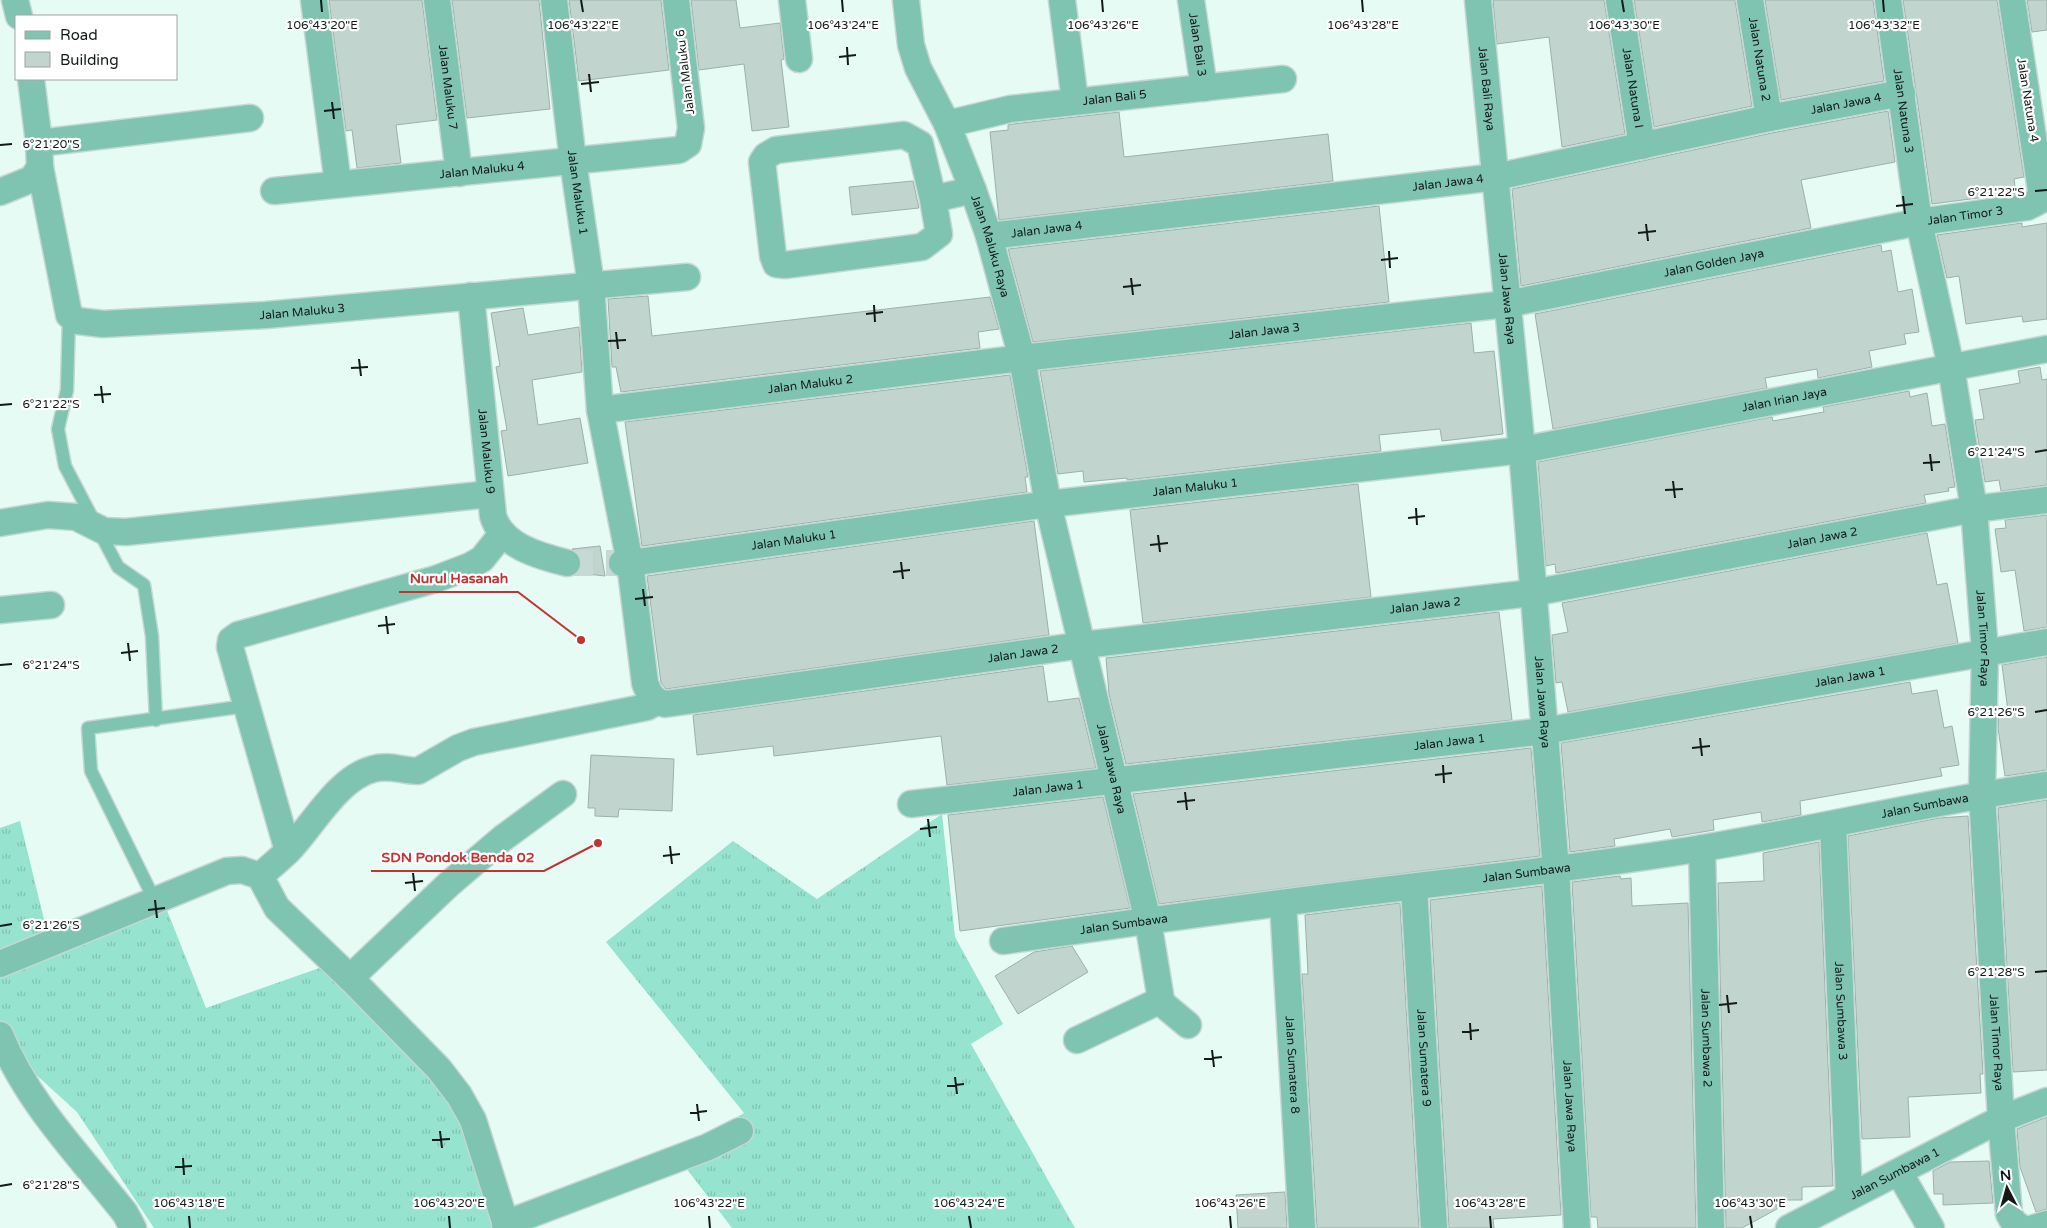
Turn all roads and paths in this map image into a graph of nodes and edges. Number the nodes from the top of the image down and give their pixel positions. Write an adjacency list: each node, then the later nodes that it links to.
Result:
1 (15, 0): 15 (street)
2 (314, 0): 31 (street)
3 (438, 0): 29 (street, Jalan Maluku 7)
4 (554, 0): 28 (street, Jalan Maluku 1)
5 (676, 0): 25 (street, Jalan Maluku 6)
6 (792, 0): 16 (street)
7 (906, 0): 24 (street, Jalan Maluku Raya)
8 (1062, 0): 21 (street)
9 (1191, 0): 19 (street, Jalan Bali 3)
10 (1478, 0): 30 (street, Jalan Bali Raya)
11 (1619, 0): 26 (street, Jalan Natuna I)
12 (1750, 0): 23 (street, Jalan Natuna 2)
13 (1888, 0): 20 (street, Jalan Natuna 3)
14 (2012, 0): 36 (street, Jalan Natuna 4)
15 (19, 15)
16 (799, 59)
17 (1283, 79): 19 (street, Jalan Bali 5)
18 (31, 80): 27 (street)
19 (1204, 88): 21 (street, Jalan Bali 5)
20 (1902, 93): 23 (street, Jalan Jawa 4); 37 (street, Jalan Natuna 3)
21 (1075, 101): 24 (street, Jalan Bali 5)
22 (250, 118): 27 (street)
23 (1769, 118): 26 (street, Jalan Jawa 4)
24 (947, 124): 32 (street, Jalan Maluku Raya)
25 (688, 144): 28 (street, Jalan Maluku 4)
26 (1642, 146): 30 (street, Jalan Jawa 4)
27 (40, 155): 34 (street); 43 (street)
28 (573, 162): 29 (street, Jalan Maluku 4); 40 (street, Jalan Maluku 1)
29 (459, 172): 31 (street, Jalan Maluku 4)
30 (1496, 177): 38 (street, Jalan Jawa 4); 42 (street, Jalan Jawa Raya)
31 (338, 184): 33 (street, Jalan Maluku 4)
32 (973, 190): 35 (street); 38 (street, Jalan Maluku Raya)
33 (274, 191)
34 (0, 192)
35 (933, 200): 35 (street)
36 (2039, 201): 37 (street, Jalan Timor 3)
37 (1919, 222): 42 (street, Jalan Golden Jaya); 46 (street, Jalan Timor Raya)
38 (990, 236): 45 (street, Jalan Maluku Raya)
39 (686, 277): 40 (street, Jalan Maluku 3)
40 (591, 285): 41 (street, Jalan Maluku 3); 47 (street, Jalan Maluku 1)
41 (471, 296): 43 (street, Jalan Maluku 3); 49 (street, Jalan Maluku 9)
42 (1507, 304): 45 (street, Jalan Jawa 3); 48 (street, Jalan Jawa Raya)
43 (69, 315): 54 (lane)
44 (2047, 349): 46 (street, Jalan Irian Jaya)
45 (1022, 358): 47 (street, Jalan Maluku 2); 51 (street, Jalan Maluku Raya)
46 (1952, 367): 48 (street, Jalan Irian Jaya); 52 (street, Jalan Timor Raya)
47 (600, 410): 57 (street, Jalan Maluku 1)
48 (1522, 450): 51 (street, Jalan Maluku 1); 58 (street, Jalan Jawa Raya)
49 (490, 494): 54 (street); 55 (street, Jalan Maluku 9)
50 (2047, 500): 52 (street, Jalan Jawa 2)
51 (1048, 504): 57 (street, Jalan Maluku 1); 62 (street, Jalan Jawa Raya)
52 (1974, 509): 58 (street, Jalan Jawa 2); 63 (street, Jalan Timor Raya)
53 (0, 523): 54 (street)
54 (95, 525): 66 (lane)
55 (502, 534): 56 (street); 65 (street)
56 (567, 562)
57 (626, 563): 64 (street)
58 (1542, 591): 62 (street, Jalan Jawa 2); 67 (street, Jalan Jawa Raya)
59 (50, 605): 60 (street)
60 (0, 610)
61 (2047, 642): 63 (street, Jalan Jawa 1)
62 (1083, 646): 64 (street, Jalan Jawa 2); 68 (street, Jalan Jawa Raya)
63 (1985, 651): 67 (street, Jalan Jawa 1); 71 (street, Jalan Timor Raya)
64 (656, 702): 75 (street, Jalan Jawa 2)
65 (246, 706): 66 (lane); 75 (street)
66 (156, 720): 79 (lane)
67 (1544, 731): 68 (street, Jalan Jawa 1); 76 (street, Jalan Jawa Raya)
68 (1114, 779): 72 (street, Jalan Jawa 1); 81 (street, Jalan Jawa Raya)
69 (2047, 785): 71 (street, Jalan Sumbawa)
70 (563, 794): 84 (street)
71 (1982, 794): 73 (street, Jalan Sumbawa); 90 (street, Jalan Timor Raya)
72 (910, 804)
73 (1833, 825): 74 (street, Jalan Sumbawa); 93 (street, Jalan Sumbawa 3)
74 (1702, 848): 76 (street, Jalan Sumbawa); 100 (street, Jalan Sumbawa 2)
75 (288, 851): 77 (street, Jalan Jawa 2)
76 (1556, 870): 78 (street, Jalan Sumbawa); 99 (street, Jalan Jawa Raya)
77 (260, 876): 79 (street); 84 (street)
78 (1414, 888): 80 (street, Jalan Sumbawa); 98 (street, Jalan Sumatera 9)
79 (155, 901): 83 (street)
80 (1282, 903): 81 (street, Jalan Sumbawa); 97 (street, Jalan Sumatera 8)
81 (1148, 921): 82 (street, Jalan Sumbawa); 85 (street, Jalan Jawa Raya)
82 (1003, 941)
83 (0, 964)
84 (350, 978): 95 (street)
85 (1161, 1000): 86 (street); 88 (street)
86 (1188, 1024)
87 (0, 1035): 96 (street)
88 (1077, 1040)
89 (2047, 1101): 90 (street, Jalan Sumbawa 1)
90 (2001, 1119): 92 (street, Jalan Sumbawa 1); 103 (street, Jalan Timor Raya)
91 (740, 1131): 95 (street)
92 (1899, 1172): 93 (street, Jalan Sumbawa 1); 102 (street)
93 (1849, 1197): 101 (street, Jalan Sumbawa 1)
94 (2047, 1224): 104 (street)
95 (506, 1226)
96 (133, 1228)
97 (1302, 1228)
98 (1434, 1228)
99 (1577, 1228)
100 (1711, 1228)
101 (1789, 1228)
102 (1931, 1228)
103 (2022, 1228)
104 (2034, 1228)

